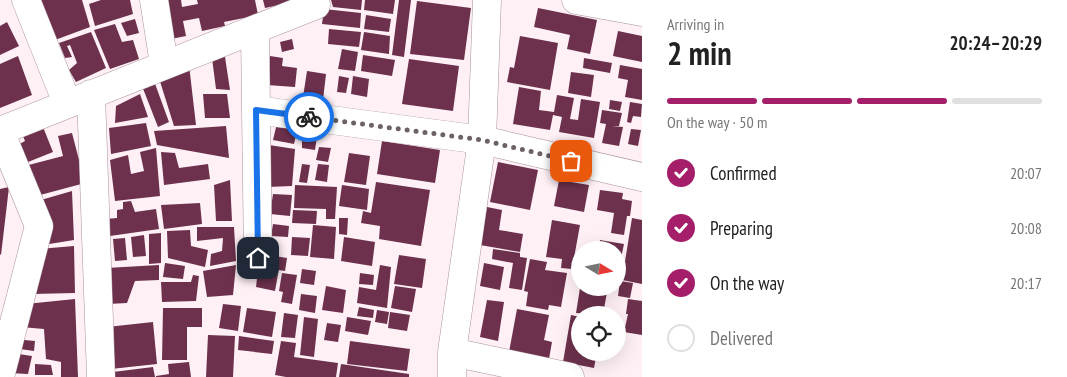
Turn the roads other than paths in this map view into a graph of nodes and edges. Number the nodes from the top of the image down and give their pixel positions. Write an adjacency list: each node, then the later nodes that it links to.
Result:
1 (26, 0): 9 (street)
2 (154, 0): 8 (street)
3 (315, 0): 7 (street)
4 (487, 0): 12 (street)
5 (576, 0): 6 (street)
6 (642, 12)
7 (255, 30): 8 (street); 10 (street)
8 (164, 64): 9 (street)
9 (79, 98): 11 (street); 17 (street)
10 (256, 110): 12 (street); 14 (street)
11 (0, 131): 16 (street)
12 (482, 140): 13 (street); 15 (street)
13 (642, 177)
14 (258, 258)
15 (452, 364): 18 (street)
16 (0, 377)
17 (101, 377)
18 (570, 377)

